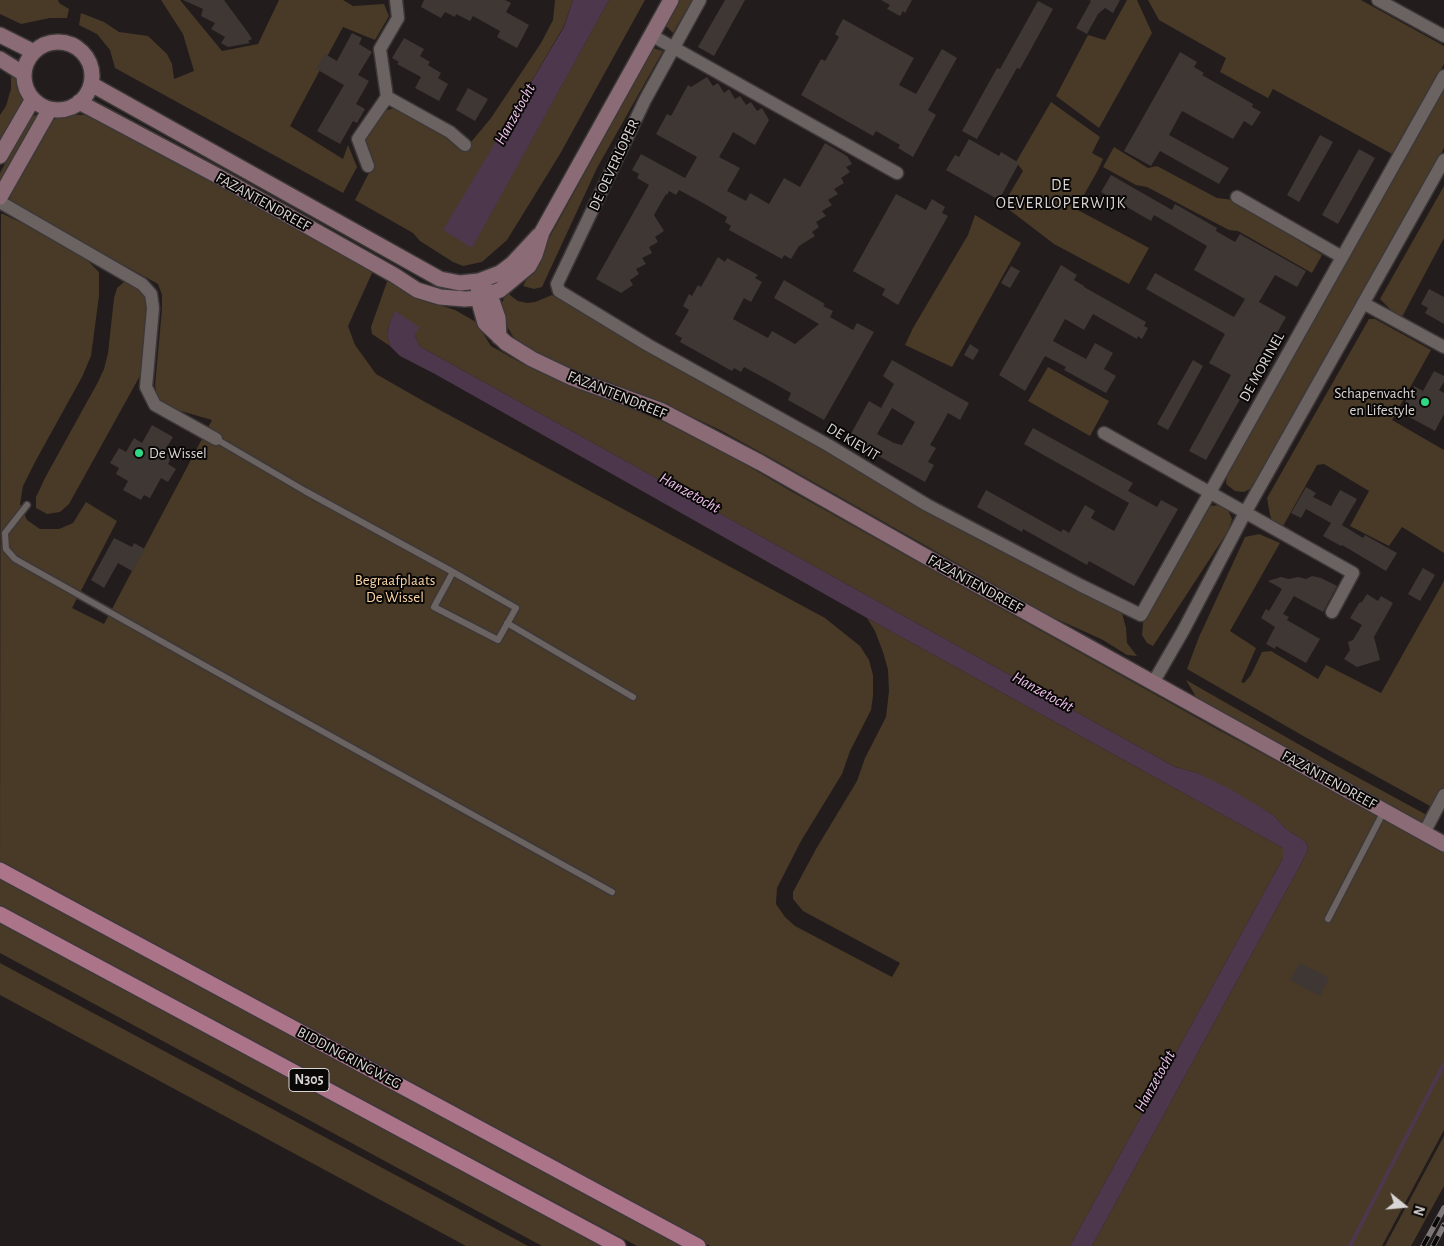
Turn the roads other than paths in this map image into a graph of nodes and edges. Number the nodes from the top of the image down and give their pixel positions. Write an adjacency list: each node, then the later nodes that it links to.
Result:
1 (396, 0): 14 (street)
2 (671, 0): 6 (main road, DE OEVERLOPER)
3 (700, 0): 8 (street, DE OEVERLOPER)
4 (1378, 0): 7 (street)
5 (0, 35): 9 (main road)
6 (651, 35): 8 (street); 26 (main road, DE OEVERLOPER)
7 (1444, 36)
8 (674, 48): 22 (street); 29 (street, DE OEVERLOPER)
9 (34, 52): 11 (main road); 13 (main road)
10 (0, 59): 11 (main road)
11 (24, 74): 15 (main road)
12 (1444, 76): 27 (street, DE MORINEL)
13 (91, 84): 16 (main road); 28 (main road, FAZANTENDREEF)
14 (386, 97): 18 (street); 21 (street)
15 (33, 99): 17 (main road); 19 (main road)
16 (79, 102): 17 (main road); 30 (main road, FAZANTENDREEF)
17 (50, 109): 23 (main road)
18 (465, 145)
19 (0, 156)
20 (1444, 160): 31 (street)
21 (368, 166)
22 (897, 174)
23 (0, 197)
24 (1237, 197): 27 (street)
25 (0, 202): 34 (street)
26 (542, 232): 28 (main road, DE OEVERLOPER); 30 (main road, DE OEVERLOPER)
27 (1342, 257): 35 (street, DE MORINEL)
28 (479, 281): 30 (main road, FAZANTENDREEF)
29 (557, 284): 40 (street, DE KIEVIT)
30 (484, 296): 42 (main road, FAZANTENDREEF)
31 (1363, 303): 32 (street); 37 (street)
32 (1444, 347)
33 (1104, 433): 35 (street)
34 (216, 439): 38 (lane)
35 (1210, 493): 37 (street); 40 (street, DE MORINEL)
36 (27, 505): 49 (lane)
37 (1245, 513): 39 (street); 42 (street)
38 (453, 572): 41 (lane); 41 (lane)
39 (1332, 612)
40 (1142, 615)
41 (507, 623): 43 (lane)
42 (1153, 683): 45 (main road, FAZANTENDREEF)
43 (633, 697)
44 (1444, 795): 46 (street)
45 (1384, 811): 46 (main road, FAZANTENDREEF); 51 (lane)
46 (1424, 833): 47 (main road, FAZANTENDREEF)
47 (1444, 844)
48 (0, 870): 53 (main road, BIDDINGRINGWEG / N305)
49 (612, 892)
50 (0, 914): 52 (main road, N305)
51 (1328, 919)
52 (618, 1246)
53 (698, 1246)

